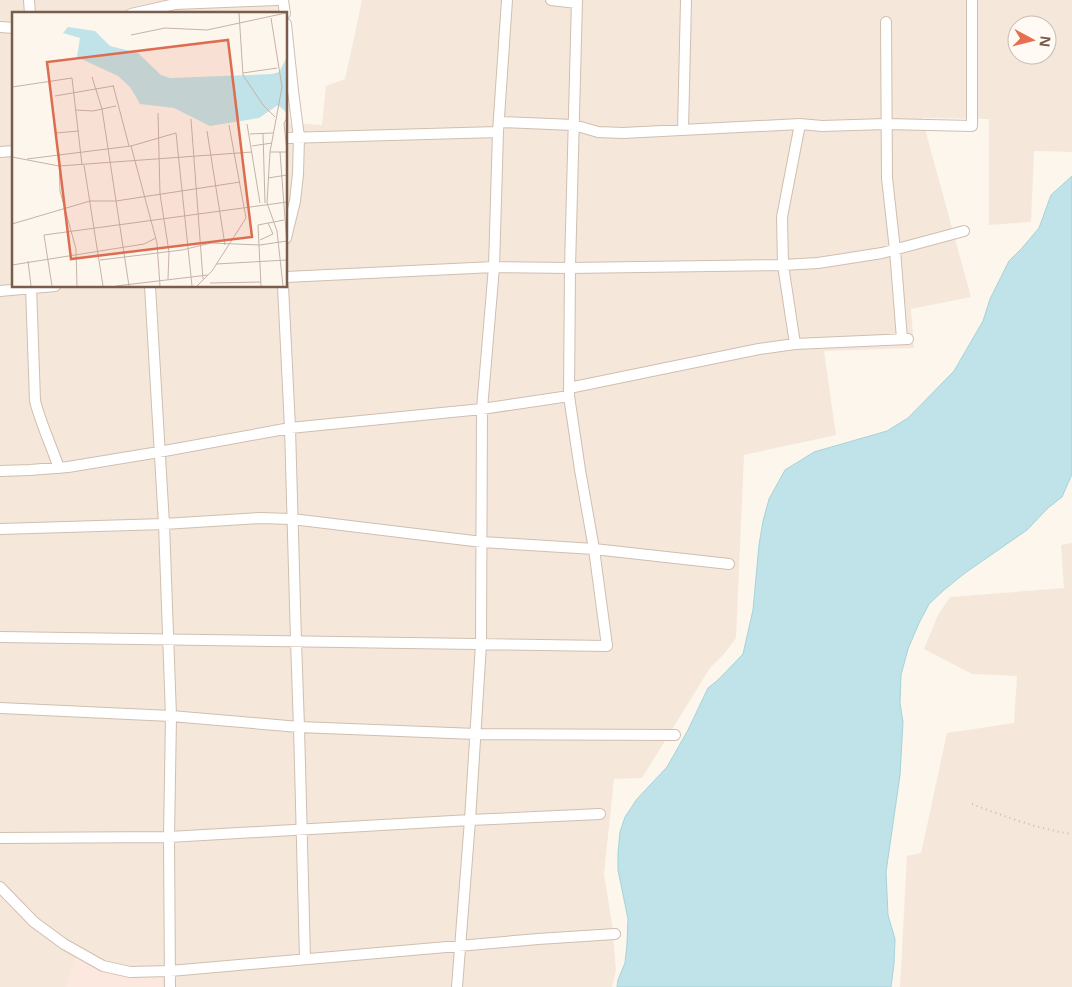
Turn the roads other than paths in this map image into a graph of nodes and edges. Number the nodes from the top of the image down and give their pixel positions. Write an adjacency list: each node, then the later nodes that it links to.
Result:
1 (276, 0): 7 (street)
2 (507, 0): 13 (street)
3 (551, 0): 6 (street)
4 (972, 0): 11 (street)
5 (686, 1): 14 (street)
6 (577, 2): 12 (street)
7 (142, 8)
8 (886, 22): 11 (street)
9 (288, 43): 15 (street)
10 (800, 124): 11 (street); 14 (street); 20 (street)
11 (886, 124): 19 (street)
12 (574, 125): 13 (street); 14 (street); 22 (street)
13 (499, 127): 15 (street); 21 (street)
14 (683, 130)
15 (299, 137): 16 (street); 17 (street)
16 (288, 138)
17 (288, 230)
18 (964, 231): 19 (street)
19 (894, 250): 20 (street); 29 (street)
20 (783, 265): 22 (street); 29 (street)
21 (494, 267): 22 (street); 23 (street); 31 (street)
22 (570, 268): 30 (street)
23 (288, 277)
24 (23, 288): 28 (street)
25 (31, 288): 34 (street)
26 (150, 288): 33 (street)
27 (283, 288): 32 (street)
28 (0, 291)
29 (794, 344): 30 (street)
30 (569, 392): 31 (street); 40 (street)
31 (482, 409): 32 (street); 39 (street)
32 (290, 428): 33 (street); 36 (street)
33 (159, 452): 34 (street); 37 (street)
34 (59, 468): 35 (street)
35 (0, 471)
36 (292, 520): 37 (street); 39 (street); 44 (street)
37 (164, 524): 38 (street); 43 (street)
38 (0, 529)
39 (482, 542): 40 (street); 45 (street)
40 (594, 549): 41 (street); 45 (street)
41 (729, 564)
42 (0, 637): 43 (street)
43 (169, 639): 44 (street); 47 (street)
44 (296, 641): 45 (street); 48 (street)
45 (481, 644): 49 (street)
46 (0, 708): 47 (street)
47 (171, 716): 48 (street); 54 (street)
48 (300, 727): 49 (street); 53 (street)
49 (476, 734): 50 (street); 52 (street)
50 (675, 736)
51 (600, 814): 52 (street)
52 (470, 820): 53 (street); 58 (street)
53 (302, 829): 54 (street); 59 (street)
54 (169, 837): 55 (street); 60 (street)
55 (0, 838)
56 (0, 887): 60 (street)
57 (615, 934): 58 (street)
58 (459, 946): 59 (street); 62 (street)
59 (305, 959): 60 (street)
60 (170, 971): 61 (street)
61 (170, 987)
62 (456, 987)

